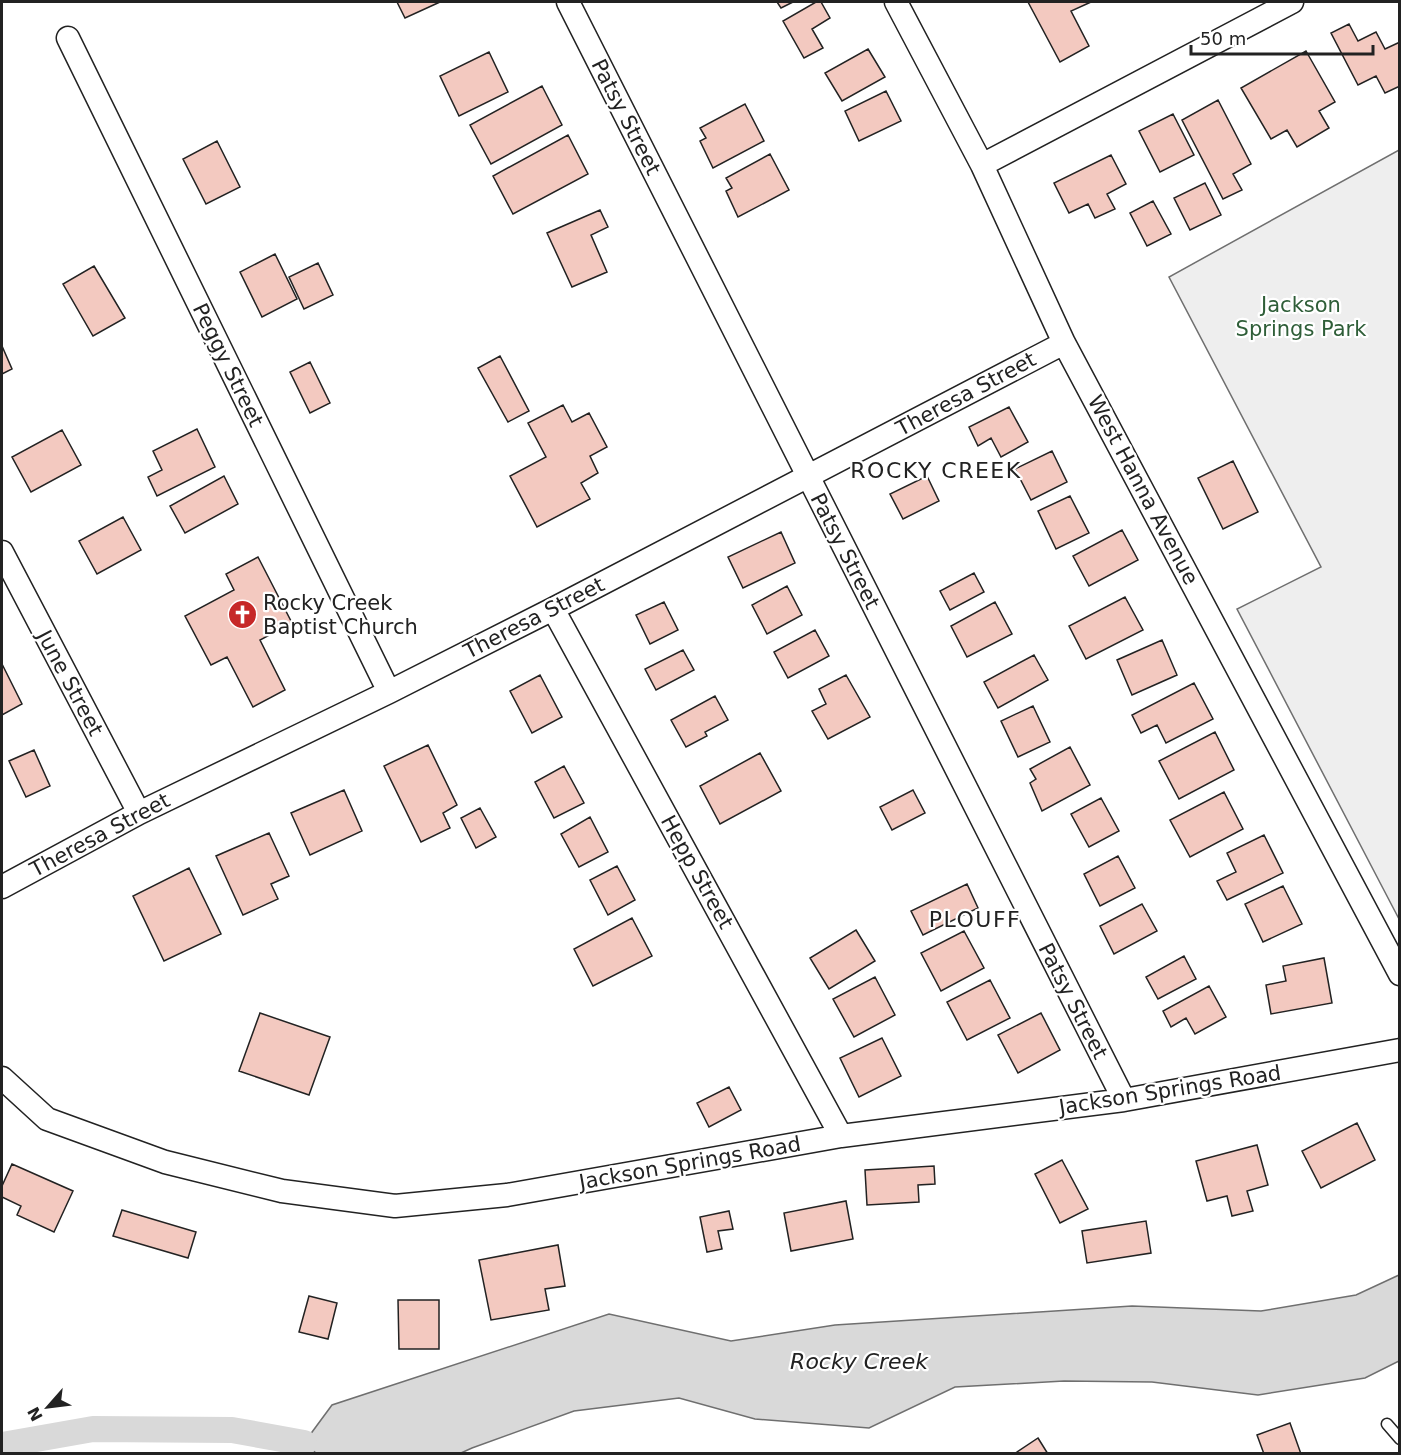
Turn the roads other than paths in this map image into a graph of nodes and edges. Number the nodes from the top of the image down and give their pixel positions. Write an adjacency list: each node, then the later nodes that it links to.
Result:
1 (567, 2): 7 (street, Patsy Street)
2 (896, 2): 5 (street, West Hanna Avenue)
3 (1292, 2): 5 (street)
4 (68, 38): 10 (street, Peggy Street)
5 (982, 165): 6 (street, West Hanna Avenue)
6 (1065, 343): 7 (street, Theresa Street); 13 (street, West Hanna Avenue)
7 (807, 477): 9 (street, Theresa Street); 16 (street, Patsy Street)
8 (2, 552): 11 (street, June Street)
9 (553, 609): 10 (street, Theresa Street); 17 (street, Hepp Street)
10 (389, 692): 11 (street, Theresa Street)
11 (139, 813): 12 (street, Theresa Street)
12 (2, 887)
13 (1400, 974)
14 (1400, 1050): 16 (street, Jackson Springs Road)
15 (2, 1078): 17 (street, Jackson Springs Road)
16 (1124, 1100): 17 (street, Jackson Springs Road)
17 (842, 1136)
18 (1387, 1424): 19 (lane)
19 (1400, 1439)

